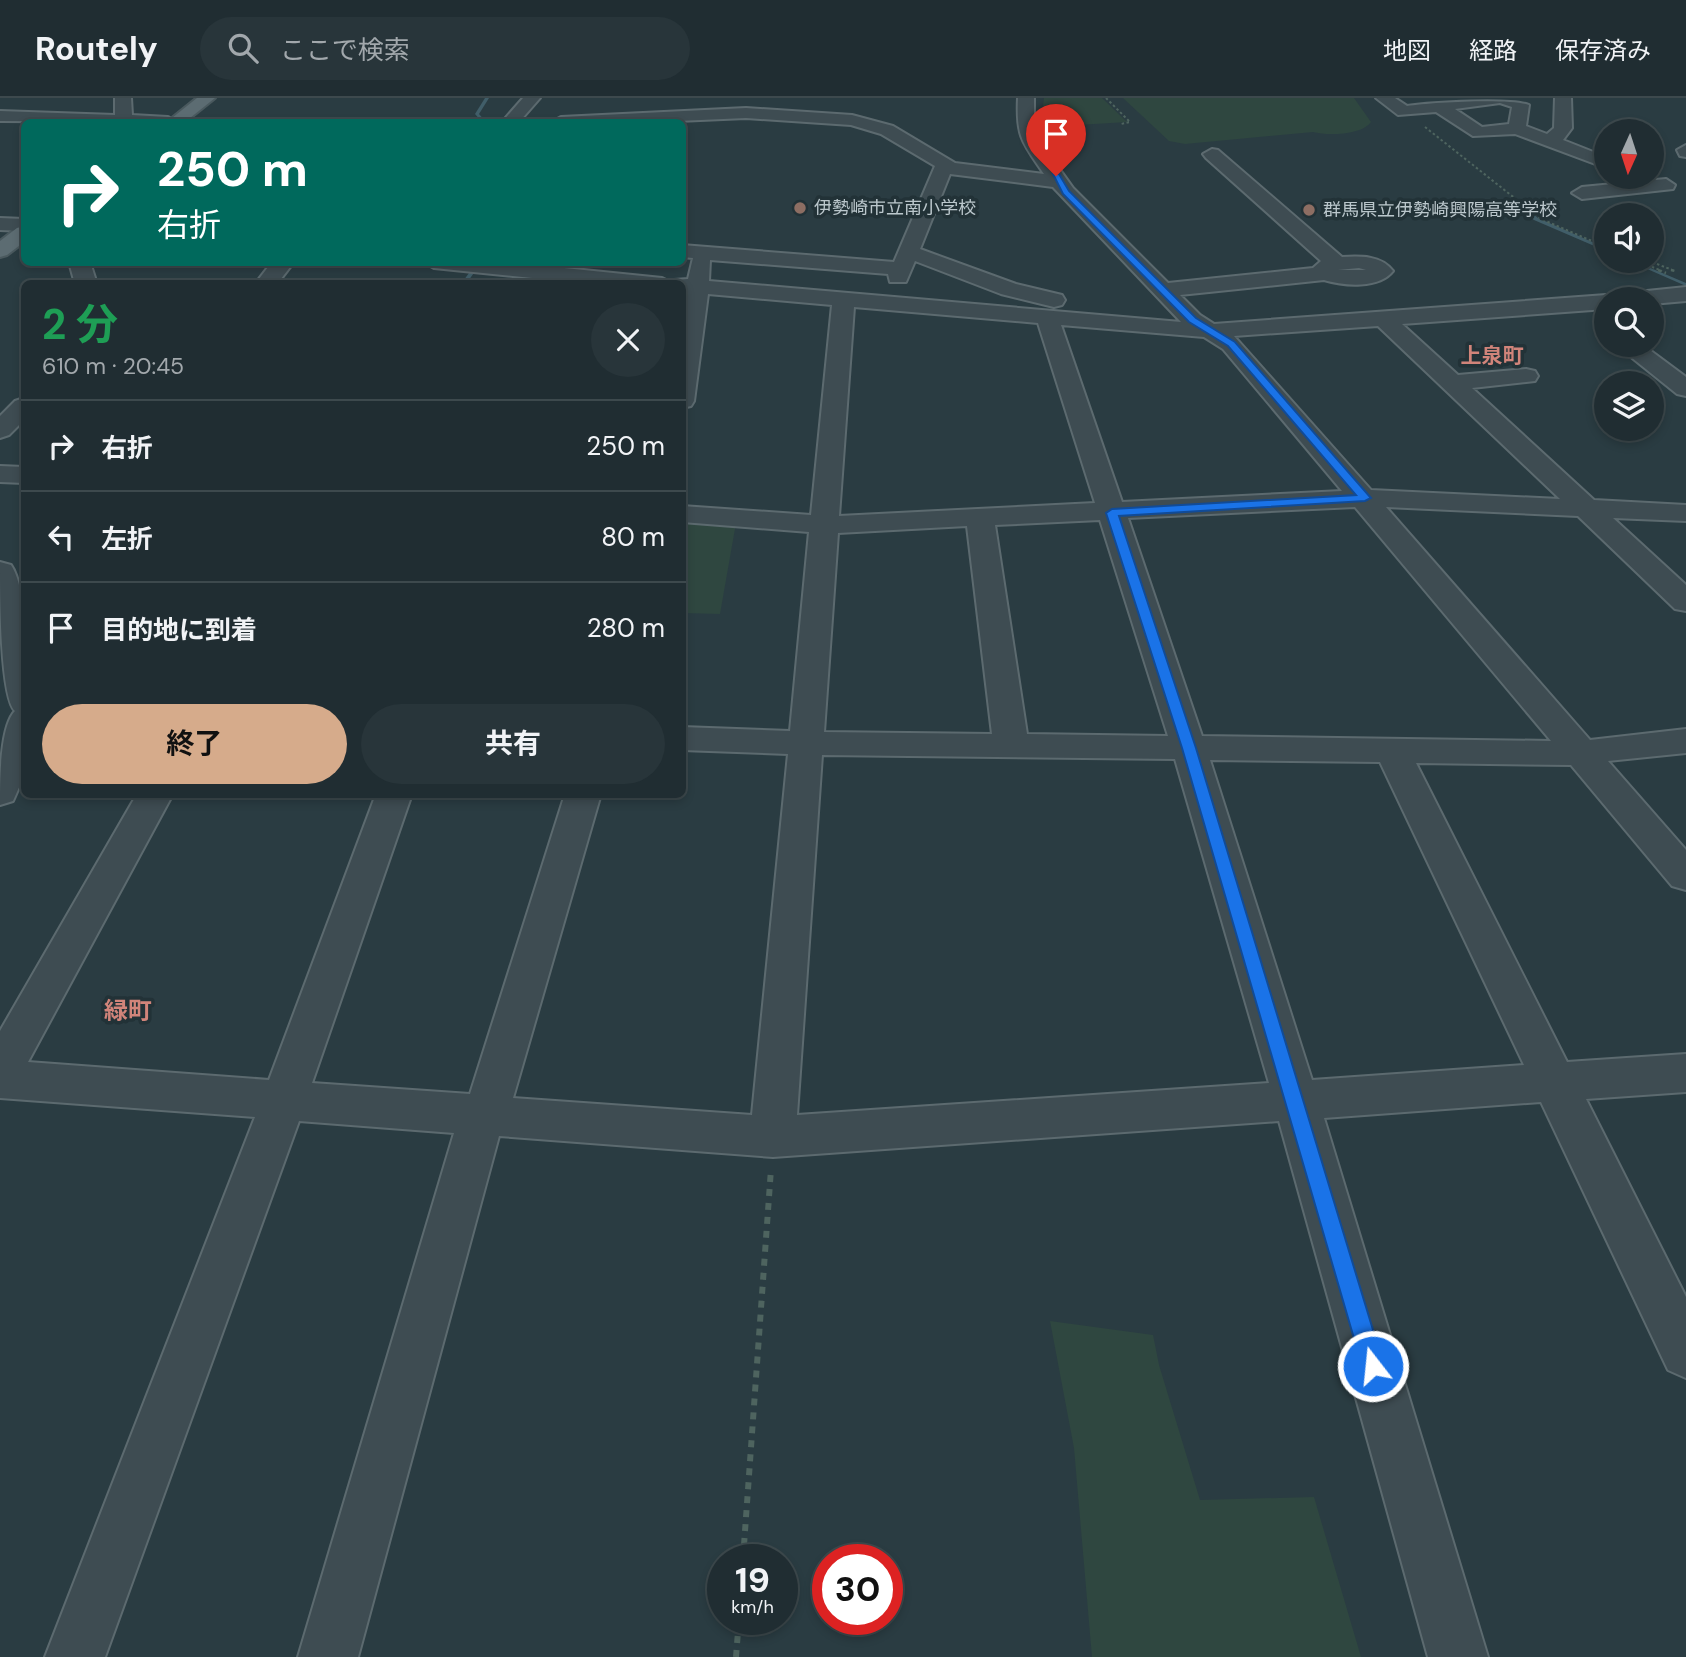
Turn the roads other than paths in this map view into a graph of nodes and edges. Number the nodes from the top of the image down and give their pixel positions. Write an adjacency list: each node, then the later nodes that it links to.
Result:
1 (123, 98): 15 (street)
2 (207, 98): 16 (main road)
3 (532, 98): 17 (street)
4 (1026, 98): 25 (street)
5 (1384, 98): 12 (street)
6 (1501, 98): 12 (street); 20 (street)
7 (1563, 98): 21 (street)
8 (806, 100): 11 (street)
9 (642, 101): 11 (street)
10 (856, 104): 19 (street)
11 (715, 105): 18 (street); 19 (street)
12 (1440, 107): 20 (street)
13 (2, 117): 14 (street)
14 (83, 119)
15 (124, 119)
16 (179, 119)
17 (513, 119)
18 (588, 119)
19 (864, 122): 24 (street)
20 (1517, 129): 21 (street)
21 (1547, 140): 23 (street)
22 (1212, 154): 40 (street)
23 (1594, 158)
24 (944, 166): 25 (street); 33 (street)
25 (1060, 182): 40 (street)
26 (1678, 189): 27 (street)
27 (1582, 193)
28 (0, 224): 29 (street)
29 (21, 225)
30 (21, 234): 31 (main road)
31 (0, 251)
32 (692, 252): 33 (street); 39 (street)
33 (905, 260): 44 (street); 50 (street)
34 (281, 266): 37 (street)
35 (481, 266): 36 (street)
36 (588, 275): 38 (street)
37 (268, 280)
38 (629, 280)
39 (690, 286): 43 (street); 52 (street)
40 (1163, 290): 51 (street)
41 (1686, 294): 42 (street)
42 (1664, 296)
43 (843, 300): 44 (street); 67 (street)
44 (887, 304): 47 (street)
45 (1594, 304): 46 (street)
46 (1575, 306): 48 (street); 49 (street)
47 (1048, 319): 50 (street); 63 (street)
48 (1594, 319)
49 (1385, 320): 51 (street); 55 (street)
50 (1164, 328): 51 (street)
51 (1210, 331): 61 (street)
52 (686, 344)
53 (1644, 357): 56 (street)
54 (1526, 376): 55 (street)
55 (1453, 383): 62 (street)
56 (1686, 389)
57 (21, 409): 58 (street)
58 (0, 430)
59 (0, 474): 60 (street)
60 (21, 475)
61 (1365, 498): 62 (street); 63 (street); 80 (street)
62 (1588, 509): 64 (street); 69 (street)
63 (1112, 513): 66 (street); 78 (street)
64 (1686, 513)
65 (686, 514): 67 (street)
66 (980, 519): 67 (street); 77 (street)
67 (824, 525): 76 (street)
68 (0, 572): 70 (street)
69 (1686, 602)
70 (21, 681)
71 (0, 712): 72 (street)
72 (21, 713)
73 (21, 737): 81 (street)
74 (686, 738): 76 (street)
75 (1686, 741): 80 (street)
76 (808, 743): 77 (street); 94 (street)
77 (1011, 746): 78 (street)
78 (1189, 748): 79 (street); 92 (street)
79 (1392, 750): 80 (street); 90 (street)
80 (1578, 753): 85 (street)
81 (0, 792)
82 (153, 798): 87 (street)
83 (393, 798): 91 (street)
84 (582, 798): 93 (street)
85 (1673, 844): 86 (street)
86 (1686, 876)
87 (0, 1071)
88 (1686, 1073): 90 (street)
89 (0, 1079): 91 (street)
90 (1555, 1084): 92 (street); 95 (street)
91 (284, 1100): 93 (street); 96 (street)
92 (1296, 1100): 94 (street); 98 (street)
93 (486, 1114): 94 (street); 97 (street)
94 (773, 1137)
95 (1686, 1352)
96 (75, 1657)
97 (328, 1657)
98 (1458, 1657)

